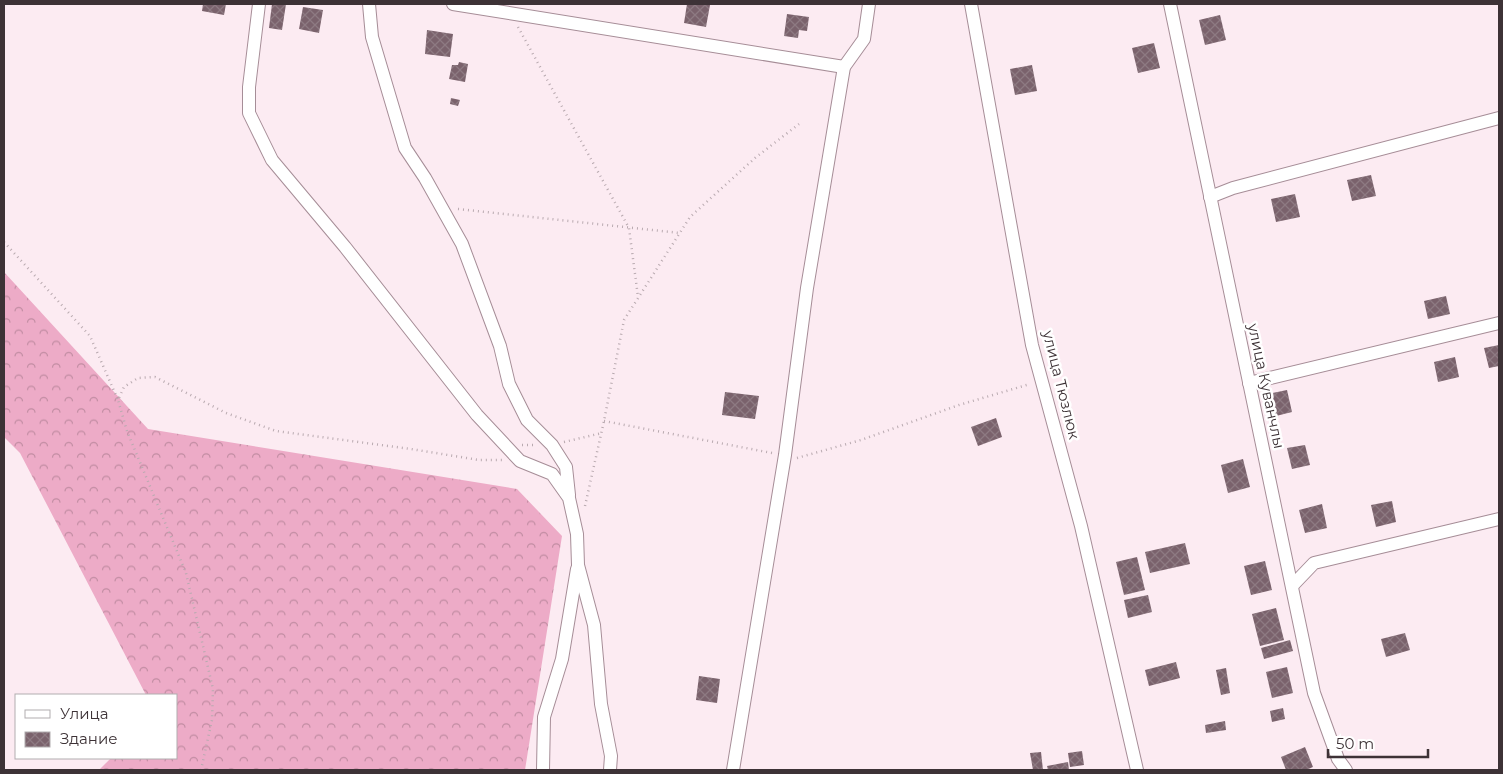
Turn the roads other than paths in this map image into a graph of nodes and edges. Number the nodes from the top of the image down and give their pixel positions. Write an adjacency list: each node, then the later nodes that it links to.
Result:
1 (259, 4): 12 (street)
2 (369, 4): 12 (street)
3 (453, 4): 7 (street)
4 (870, 4): 7 (street)
5 (970, 4): 19 (street, улица Тюзлюк)
6 (1170, 4): 9 (street, улица Куванчлы)
7 (844, 67): 18 (street)
8 (1499, 118): 9 (street)
9 (1210, 197): 11 (street, улица Куванчлы)
10 (1499, 324): 11 (street)
11 (1249, 383): 15 (street, улица Куванчлы)
12 (569, 498): 14 (street)
13 (1499, 519): 15 (street)
14 (578, 565): 16 (street); 17 (street)
15 (1292, 586): 20 (street, улица Куванчлы)
16 (543, 770)
17 (610, 770)
18 (733, 770)
19 (1136, 770)
20 (1346, 770)

